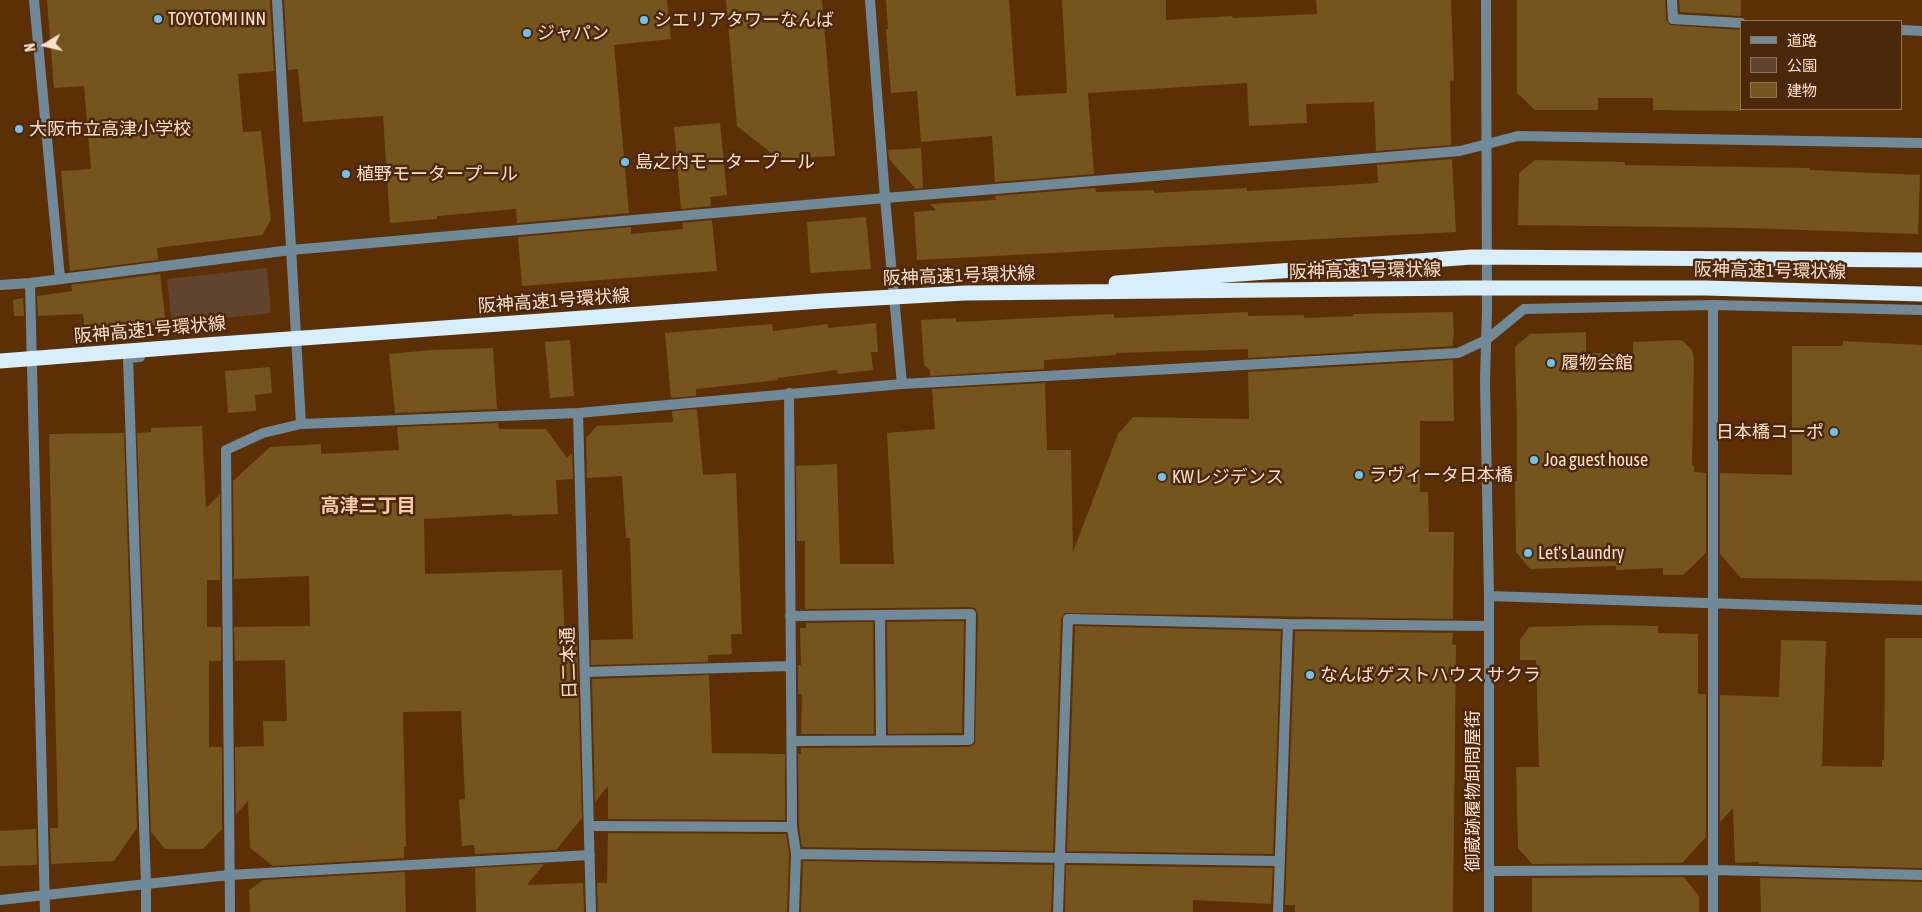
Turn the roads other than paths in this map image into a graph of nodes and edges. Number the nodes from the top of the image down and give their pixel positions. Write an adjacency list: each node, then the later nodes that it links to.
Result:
1 (34, 0): 14 (street)
2 (277, 0): 12 (street)
3 (870, 0): 11 (street)
4 (1486, 0): 10 (street, 御蔵跡履物卸問屋街)
5 (1672, 0): 6 (street)
6 (1740, 23)
7 (1902, 30): 8 (street)
8 (1922, 31)
9 (1922, 142): 10 (street)
10 (1486, 145): 11 (street); 21 (street, 御蔵跡履物卸問屋街)
11 (885, 198): 12 (street); 24 (street)
12 (292, 250): 14 (street); 22 (street)
13 (1922, 260): 17 (highway, bridge)
14 (60, 278): 15 (street)
15 (30, 283): 16 (street); 50 (street)
16 (0, 284)
17 (965, 293): 18 (highway, 阪神高速1号環状線, bridge); 23 (highway, 阪神高速1号環状線, bridge)
18 (1922, 294)
19 (1713, 305): 20 (street); 21 (street); 29 (street)
20 (1922, 310)
21 (1486, 340): 24 (street); 28 (street, 御蔵跡履物卸問屋街)
22 (295, 343): 27 (street); 49 (street)
23 (0, 361)
24 (902, 384): 25 (street)
25 (789, 392): 26 (street); 31 (street)
26 (578, 412): 27 (street); 36 (street, 日二本通)
27 (301, 424): 47 (street)
28 (1489, 596): 29 (street); 34 (street, 御蔵跡履物卸問屋街)
29 (1714, 602): 30 (street); 45 (street)
30 (1922, 610)
31 (790, 616): 32 (street); 35 (street)
32 (880, 616): 37 (street); 37 (street)
33 (1288, 624): 34 (street); 43 (street); 44 (street)
34 (1489, 626): 46 (street, 御蔵跡履物卸問屋街)
35 (790, 666): 36 (street); 38 (street)
36 (585, 672): 39 (street, 日二本通)
37 (881, 739): 38 (street)
38 (792, 741): 40 (street)
39 (589, 826): 40 (street); 42 (street, 日二本通)
40 (792, 827): 41 (street)
41 (796, 854): 43 (street); 56 (street)
42 (590, 855): 47 (street); 55 (street, 日二本通)
43 (1060, 859): 44 (street); 57 (street)
44 (1280, 861): 58 (street)
45 (1713, 870): 46 (street); 48 (street); 60 (street)
46 (1489, 871): 59 (street, 御蔵跡履物卸問屋街)
47 (229, 875): 49 (street); 54 (street)
48 (1922, 875)
49 (146, 883): 50 (street); 53 (street)
50 (44, 896): 51 (street); 52 (street)
51 (0, 900)
52 (45, 912)
53 (146, 912)
54 (230, 912)
55 (591, 912)
56 (794, 912)
57 (1058, 912)
58 (1278, 912)
59 (1489, 912)
60 (1713, 912)

